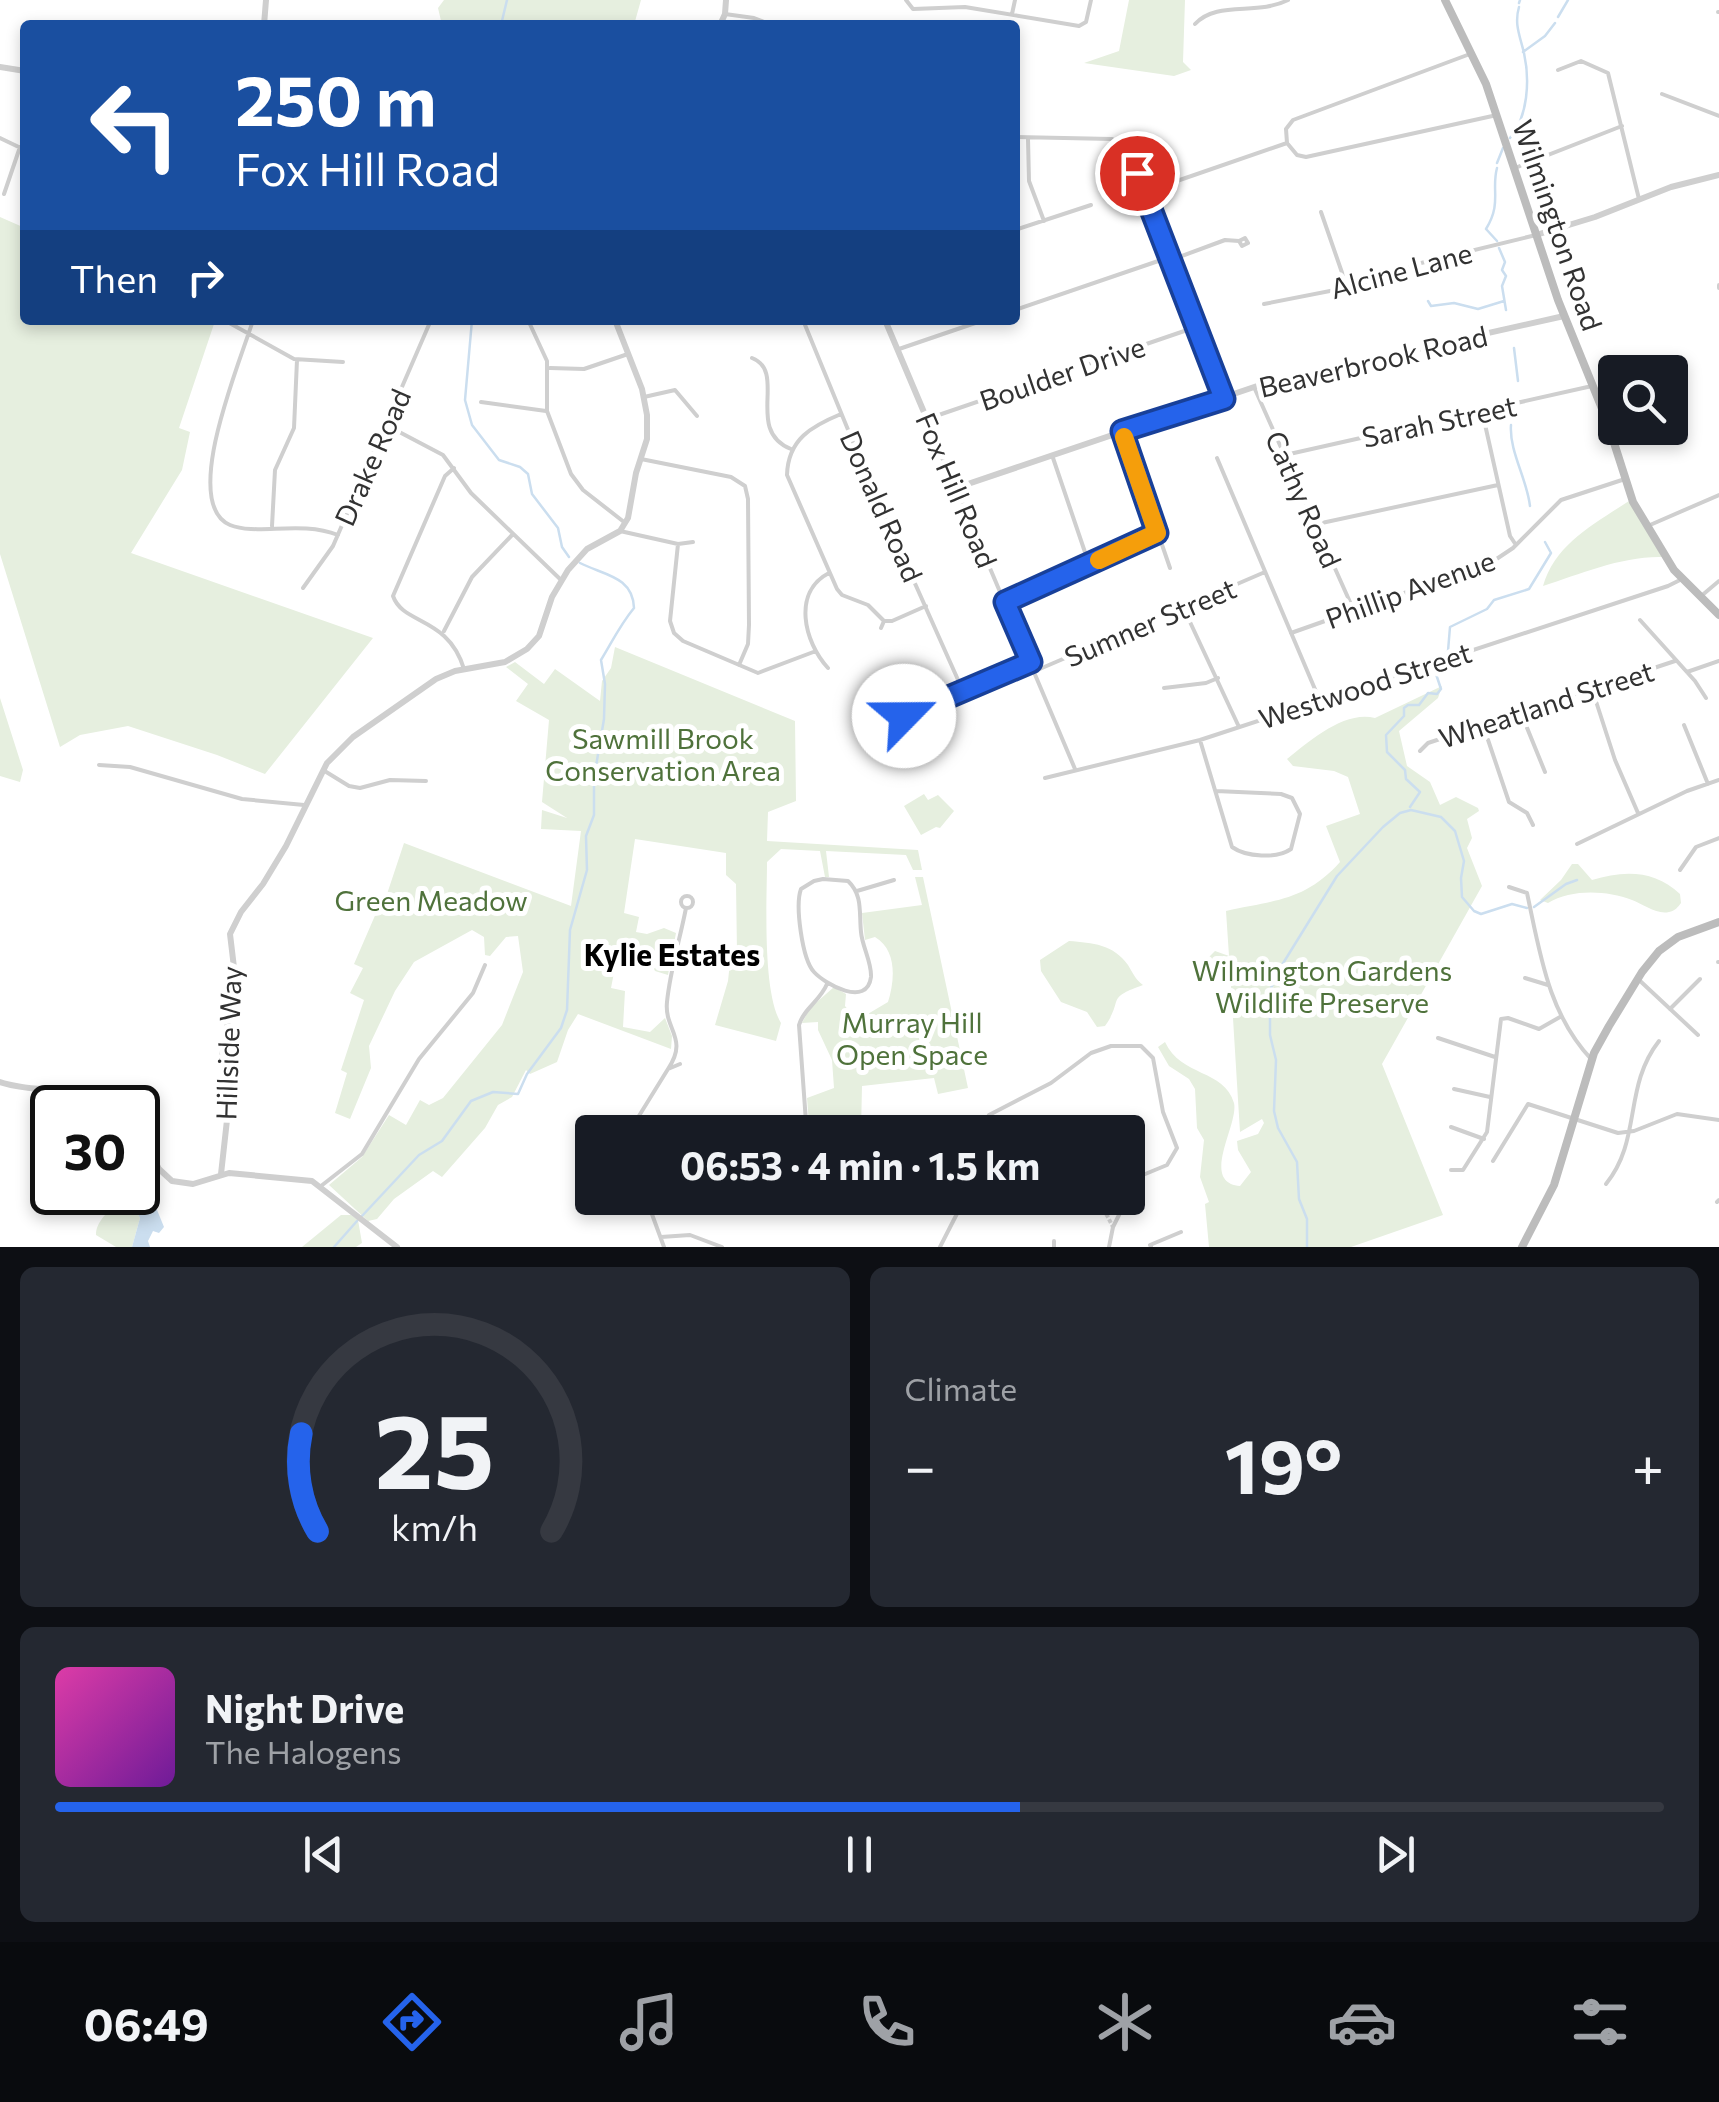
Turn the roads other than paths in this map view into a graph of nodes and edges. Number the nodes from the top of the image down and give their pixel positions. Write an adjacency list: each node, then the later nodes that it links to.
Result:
1 (726, 0): 7 (street)
2 (906, 0): 8 (street)
3 (1015, 0): 8 (street)
4 (1091, 0): 8 (street)
5 (1288, 0): 11 (street)
6 (1445, 0): 12 (main road, Wilmington Road)
7 (725, 14): 9 (street); 10 (street)
8 (1012, 14)
9 (722, 20)
10 (759, 20)
11 (1195, 24)
12 (1472, 53): 15 (main road, Wilmington Road); 20 (street)
13 (1558, 70): 17 (street)
14 (1662, 94): 16 (street)
15 (1497, 115): 20 (street); 22 (main road, Wilmington Road)
16 (1719, 116)
17 (1622, 126): 22 (street); 26 (street)
18 (1020, 137): 19 (street)
19 (1028, 138): 24 (street); 29 (street)
20 (1287, 142): 24 (street)
21 (20, 155): 25 (street)
22 (1514, 168): 31 (main road, Wilmington Road)
23 (1719, 174): 26 (street)
24 (1144, 192): 33 (street)
25 (4, 194)
26 (1639, 199): 31 (street)
27 (1092, 204): 29 (street)
28 (1321, 212): 34 (street)
29 (1044, 221): 30 (street)
30 (1020, 228)
31 (1536, 234): 34 (street, Alcine Lane); 37 (main road, Wilmington Road)
32 (1239, 241): 33 (street)
33 (1170, 259): 36 (street); 46 (street)
34 (1347, 287): 35 (street, Alcine Lane)
35 (1264, 304)
36 (1020, 308)
37 (1564, 316): 54 (main road, Wilmington Road); 55 (street, Beaverbrook Road)
38 (232, 325): 47 (street)
39 (252, 325): 47 (street)
40 (429, 325): 64 (street, Drake Road)
41 (530, 325): 53 (street)
42 (616, 325): 49 (street)
43 (806, 325): 61 (street, Donald Road)
44 (888, 325): 48 (street, Fox Hill Road)
45 (970, 325): 48 (street)
46 (1196, 327): 57 (street); 63 (street, Boulder Drive)
47 (248, 336): 51 (street); 78 (street)
48 (897, 350): 63 (street, Fox Hill Road)
49 (628, 354): 53 (street); 56 (street)
50 (752, 358): 66 (street)
51 (297, 360): 52 (street); 78 (street)
52 (343, 362)
53 (548, 367): 60 (street)
54 (1592, 386): 59 (street, Sarah Street); 72 (main road, Wilmington Road)
55 (1254, 387): 57 (street, Beaverbrook Road); 68 (street, Cathy Road)
56 (644, 397): 62 (street); 70 (street)
57 (1224, 399): 65 (street, Beaverbrook Road)
58 (481, 402): 60 (street)
59 (1482, 411): 68 (street, Sarah Street); 73 (street)
60 (547, 412): 76 (street)
61 (841, 414): 66 (street); 97 (street, Donald Road)
62 (697, 416)
63 (927, 419): 74 (street, Fox Hill Road)
64 (386, 425): 71 (street); 82 (street, Drake Road)
65 (1122, 431): 67 (street, Beaverbrook Road); 81 (street)
66 (793, 450): 90 (street)
67 (1052, 455): 74 (street, Beaverbrook Road); 87 (street)
68 (1285, 455): 77 (street, Cathy Road)
69 (1217, 458): 89 (street)
70 (641, 459): 76 (street); 110 (street)
71 (454, 468): 83 (street); 104 (street)
72 (1625, 479): 79 (main road, Wilmington Road); 86 (street, Phillip Avenue)
73 (1498, 485): 77 (street); 86 (street)
74 (956, 488): 96 (street, Fox Hill Road)
75 (1719, 495): 79 (street)
76 (626, 522): 80 (street)
77 (1316, 525): 99 (street, Cathy Road)
78 (272, 526): 82 (street)
79 (1647, 526): 91 (main road, Wilmington Road)
80 (620, 531): 85 (street); 92 (street)
81 (1157, 533): 87 (street); 88 (street)
82 (338, 534): 94 (street, Drake Road)
83 (513, 534): 92 (street); 104 (street)
84 (694, 542): 85 (street)
85 (678, 544): 110 (street)
86 (1516, 546): 99 (street, Phillip Avenue)
87 (1089, 564): 96 (street)
88 (1170, 568)
89 (1265, 572): 98 (street, Sumner Street); 105 (street)
90 (830, 573): 102 (street); 106 (street)
91 (1682, 579): 95 (main road, Wilmington Road); 120 (street, Westwood Street)
92 (561, 580): 112 (street, Hillside Way)
93 (1719, 582): 95 (street)
94 (302, 588)
95 (1699, 598): 100 (main road, Wilmington Road)
96 (1005, 602): 108 (street, Fox Hill Road)
97 (926, 606): 102 (street); 118 (street, Donald Road)
98 (1183, 608): 113 (street, Sumner Street); 115 (street)
99 (1354, 611): 105 (street, Phillip Avenue)
100 (1719, 615)
101 (1640, 620): 109 (street)
102 (884, 621): 103 (street)
103 (881, 628)
104 (443, 632): 112 (street)
105 (1291, 633): 120 (street)
106 (816, 652): 110 (street); 111 (street)
107 (1719, 661): 114 (street)
108 (1031, 662): 113 (street, Fox Hill Road); 118 (street)
109 (1675, 662): 114 (street); 117 (street, Wheatland Street)
110 (739, 666)
111 (828, 668)
112 (464, 669): 129 (street, Hillside Way)
113 (1035, 671): 130 (street, Fox Hill Road)
114 (1687, 672): 119 (street)
115 (1218, 678): 116 (street); 125 (street)
116 (1164, 688)
117 (1592, 689): 121 (street, Wheatland Street); 138 (street)
118 (963, 691): 122 (street)
119 (1706, 698)
120 (1320, 701): 125 (street, Westwood Street)
121 (1522, 712): 124 (street, Wheatland Street); 131 (street)
122 (904, 716)
123 (1684, 725): 135 (street)
124 (1483, 726): 127 (street, Wheatland Street); 139 (street)
125 (1239, 728): 126 (street, Westwood Street)
126 (1200, 740): 130 (street, Westwood Street); 136 (street)
127 (1420, 751)
128 (99, 766): 137 (street)
129 (323, 770): 134 (street); 137 (street, Hillside Way)
130 (1076, 770): 132 (street, Westwood Street)
131 (1544, 772)
132 (1045, 778)
133 (1719, 780): 135 (street)
134 (426, 781)
135 (1708, 784): 138 (street)
136 (1216, 791): 136 (street)
137 (304, 809): 178 (street, Hillside Way)
138 (1638, 814): 141 (street)
139 (1533, 825)
140 (1719, 838): 142 (street)
141 (1577, 844)
142 (1680, 870)
143 (894, 880): 145 (street)
144 (1509, 887): 153 (street)
145 (856, 891): 152 (street); 152 (street)
146 (686, 908): 162 (street)
147 (1719, 922): 150 (main road)
148 (485, 965): 181 (street)
149 (1525, 978): 153 (street)
150 (1638, 979): 154 (street); 160 (main road)
151 (1700, 979): 154 (street)
152 (828, 982): 168 (street)
153 (1549, 984): 155 (street)
154 (1670, 1009): 156 (street)
155 (1560, 1016): 159 (street); 160 (street)
156 (1698, 1034)
157 (1438, 1038): 159 (street)
158 (1659, 1041): 173 (street)
159 (1495, 1056): 166 (street)
160 (1592, 1060): 170 (main road)
161 (680, 1064): 162 (street)
162 (668, 1069): 167 (street)
163 (0, 1082): 164 (street)
164 (30, 1088)
165 (1454, 1090): 166 (street)
166 (1490, 1097): 174 (street)
167 (640, 1115)
168 (805, 1115)
169 (991, 1115): 179 (street)
170 (1574, 1119): 173 (street); 175 (street); 193 (main road)
171 (1719, 1120): 173 (street)
172 (1451, 1128): 174 (street)
173 (1630, 1132): 180 (street)
174 (1484, 1139): 177 (street)
175 (1493, 1161)
176 (160, 1170): 178 (street)
177 (1450, 1170)
178 (221, 1174): 181 (street)
179 (1145, 1174)
180 (1606, 1184)
181 (321, 1186): 188 (street)
182 (653, 1215): 186 (street)
183 (957, 1215): 191 (street)
184 (1119, 1215): 192 (street)
185 (1181, 1232): 187 (street)
186 (661, 1237): 189 (street); 190 (street)
187 (1150, 1246)
188 (397, 1247)
189 (664, 1247)
190 (722, 1247)
191 (940, 1247)
192 (1109, 1247)
193 (1522, 1247)

